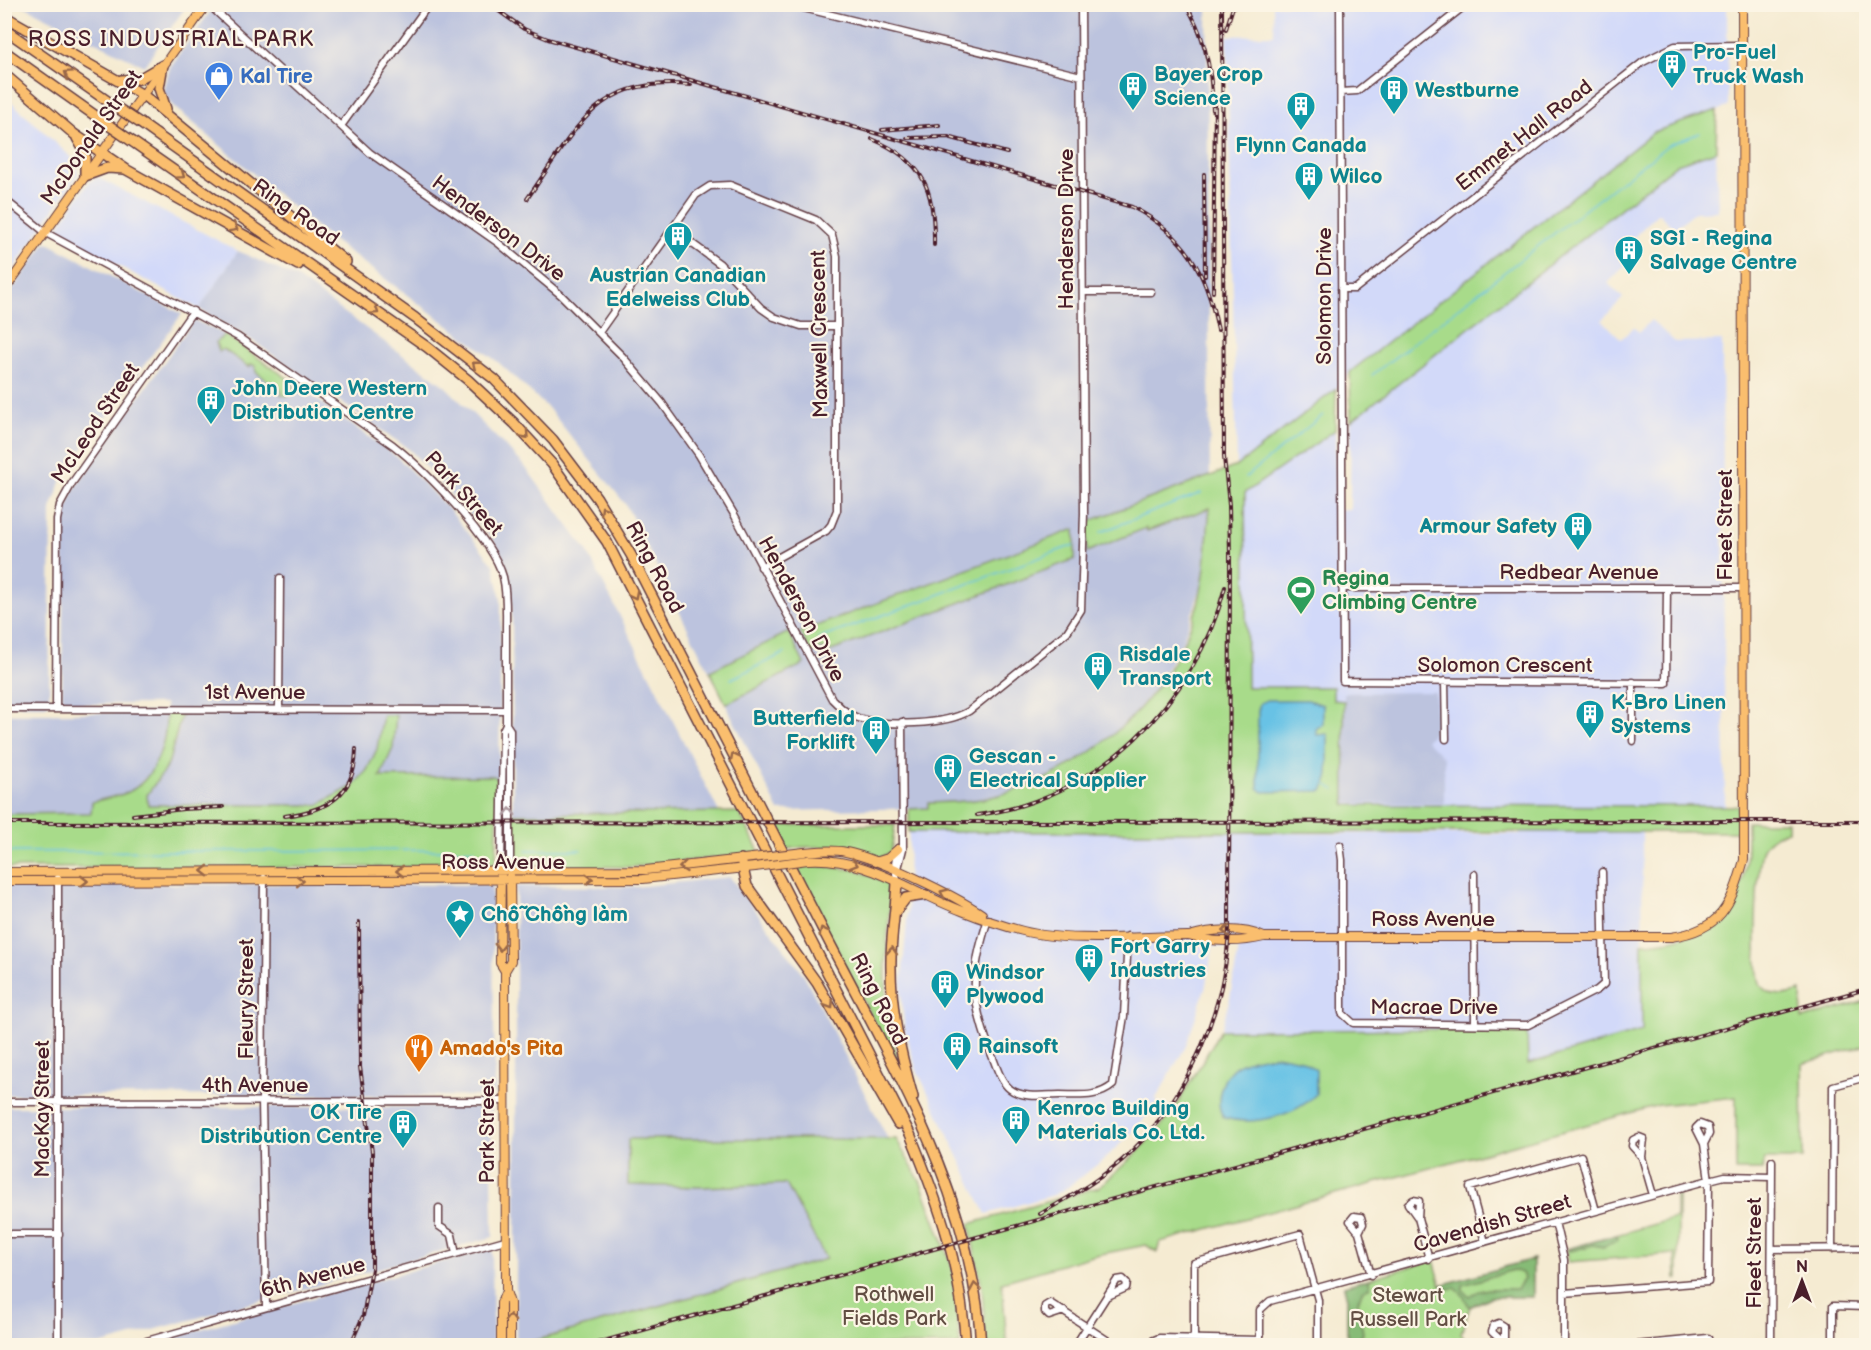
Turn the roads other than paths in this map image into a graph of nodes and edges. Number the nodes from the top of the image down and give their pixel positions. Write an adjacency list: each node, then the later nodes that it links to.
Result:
1 (208, 4): 12 (main road, McDonald Street); 19 (street, Henderson Drive)
2 (429, 4): 19 (street)
3 (787, 4): 14 (street)
4 (1082, 4): 14 (street, Henderson Drive)
5 (1340, 4): 16 (street, Solomon Drive)
6 (1467, 4): 16 (street)
7 (1742, 4): 10 (main road, Fleet Street)
8 (4, 15): 15 (highway)
9 (4, 29): 33 (highway, Ring Road, one-way to 9, bridge)
10 (1742, 45): 27 (street, Emmet Hall Road); 40 (main road, Fleet Street)
11 (4, 51): 31 (highway, Ring Road, one-way to 31, bridge)
12 (163, 65): 15 (highway); 17 (main road, McDonald Street); 18 (highway)
13 (4, 74): 20 (highway)
14 (1081, 76): 29 (street, Henderson Drive)
15 (117, 79): 17 (highway)
16 (1341, 92): 27 (street, Solomon Drive)
17 (143, 95): 18 (highway); 21 (main road, McDonald Street)
18 (169, 113): 33 (highway)
19 (341, 126): 35 (street, Henderson Drive)
20 (74, 134): 21 (highway); 23 (highway)
21 (102, 152): 22 (highway); 23 (main road, McDonald Street)
22 (127, 170): 23 (highway); 31 (highway, one-way to 31)
23 (85, 176): 26 (main road, McDonald Street)
24 (4, 199): 26 (street, Park Street)
25 (672, 229): 34 (street); 34 (street, Maxwell Crescent); 35 (street, Maxwell Crescent)
26 (46, 233): 28 (main road, McDonald Street); 32 (street, Park Street)
27 (1341, 289): 38 (street, Solomon Drive)
28 (4, 291)
29 (1083, 292): 30 (street); 47 (street, Henderson Drive)
30 (1151, 292)
31 (353, 297): 81 (highway, Ring Road, one-way to 81)
32 (193, 311): 45 (street, McLeod Street); 46 (street, Park Street)
33 (416, 318): 76 (highway, Ring Road, one-way to 33)
34 (837, 326): 36 (street, Maxwell Crescent)
35 (600, 332): 36 (street, Henderson Drive)
36 (760, 567): 47 (street, Henderson Drive)
37 (280, 578): 43 (street)
38 (1342, 588): 39 (street, Redbear Avenue); 41 (street, Solomon Crescent)
39 (1666, 588): 40 (street, Redbear Avenue); 42 (street, Solomon Crescent)
40 (1744, 588): 68 (main road, Fleet Street)
41 (1445, 681): 42 (street, Solomon Crescent); 48 (street)
42 (1633, 682): 49 (street)
43 (279, 708): 45 (street, 1st Avenue); 46 (street, 1st Avenue)
44 (4, 709): 45 (street, 1st Avenue)
45 (56, 709)
46 (506, 710): 58 (street, Park Street)
47 (902, 722): 51 (street)
48 (1446, 739)
49 (1633, 741)
50 (1340, 845): 69 (street, Macrae Drive)
51 (899, 846): 52 (main road); 60 (street)
52 (875, 862): 53 (main road, Ross Avenue, bridge); 60 (main road, Ross Avenue)
53 (741, 864): 58 (main road, Ross Avenue); 60 (main road, Ross Avenue, one-way to 60, bridge); 81 (highway, one-way to 81)
54 (264, 871): 58 (main road, Ross Avenue, one-way to 54); 59 (main road, Ross Avenue, one-way to 59); 62 (street, Fleury Street)
55 (4, 872): 59 (main road, Ross Avenue)
56 (1602, 872): 68 (street)
57 (1474, 874): 67 (street)
58 (505, 875): 62 (main road, Ross Avenue, one-way to 58); 72 (main road, Park Street)
59 (58, 876): 61 (main road, Ross Avenue); 62 (main road, Ross Avenue, one-way to 62); 74 (street, MacKay Street)
60 (897, 877): 63 (main road, Ross Avenue); 64 (highway); 65 (main road, Ross Avenue, one-way to 60)
61 (4, 881)
62 (264, 881): 75 (street, Fleury Street)
63 (926, 895): 64 (highway); 65 (main road, Ross Avenue)
64 (896, 912): 76 (highway, one-way to 64)
65 (988, 919): 66 (main road, Ross Avenue); 66 (street)
66 (1128, 936): 69 (main road, Ross Avenue)
67 (1474, 936): 68 (main road, Ross Avenue); 69 (main road, Ross Avenue); 70 (street)
68 (1603, 936): 70 (street, Macrae Drive)
69 (1342, 937): 70 (street, Macrae Drive)
70 (1475, 1023)
71 (1866, 1077): 95 (street)
72 (505, 1101): 75 (street, 4th Avenue); 91 (main road, Park Street)
73 (4, 1102): 74 (street, 4th Avenue)
74 (58, 1102): 75 (street, 4th Avenue); 90 (street, MacKay Street)
75 (262, 1102): 103 (street, Fleury Street)
76 (920, 1119): 114 (highway, Ring Road, one-way to 76)
77 (1704, 1144): 82 (street)
78 (1642, 1157): 83 (street)
79 (1772, 1161): 80 (street, Fleet Street)
80 (1772, 1177): 82 (street, Cavendish Street); 94 (street, Fleet Street)
81 (928, 1178): 113 (highway, Ring Road)
82 (1709, 1180): 83 (street, Cavendish Street); 101 (street)
83 (1653, 1195): 85 (street, Cavendish Street)
84 (439, 1208): 96 (street)
85 (1596, 1211): 87 (street, Cavendish Street); 92 (street)
86 (1418, 1218): 97 (street)
87 (1555, 1222): 92 (street, Cavendish Street); 101 (street)
88 (1359, 1232): 98 (street)
89 (4, 1234): 90 (street)
90 (59, 1234): 109 (street, MacKay Street)
91 (506, 1240): 96 (street, 6th Avenue); 99 (main road, Park Street)
92 (1485, 1242): 97 (street, Cavendish Street)
93 (1866, 1248): 95 (street)
94 (1772, 1249): 95 (street); 122 (street, Fleet Street)
95 (1832, 1249)
96 (456, 1254): 103 (street, 6th Avenue)
97 (1429, 1259): 98 (street, Cavendish Street)
98 (1371, 1275): 100 (street, Cavendish Street)
99 (506, 1291): 111 (main road, Park Street); 112 (main road, Park Street, one-way to 99)
100 (1314, 1291): 107 (street); 108 (street, Cavendish Street); 118 (street)
101 (1564, 1293): 119 (street)
102 (1108, 1296): 106 (street)
103 (266, 1306): 110 (street, 6th Avenue)
104 (1866, 1307): 123 (street)
105 (1064, 1311): 106 (street)
106 (1087, 1327): 115 (street); 116 (street)
107 (1194, 1340): 108 (street); 117 (street)
108 (1260, 1343)
109 (58, 1346)
110 (129, 1346)
111 (501, 1346)
112 (510, 1346)
113 (966, 1346)
114 (981, 1346)
115 (1075, 1346)
116 (1116, 1346)
117 (1152, 1346)
118 (1318, 1346)
119 (1564, 1346)
120 (1625, 1346): 121 (street)
121 (1708, 1346)
122 (1772, 1346)
123 (1833, 1346)

